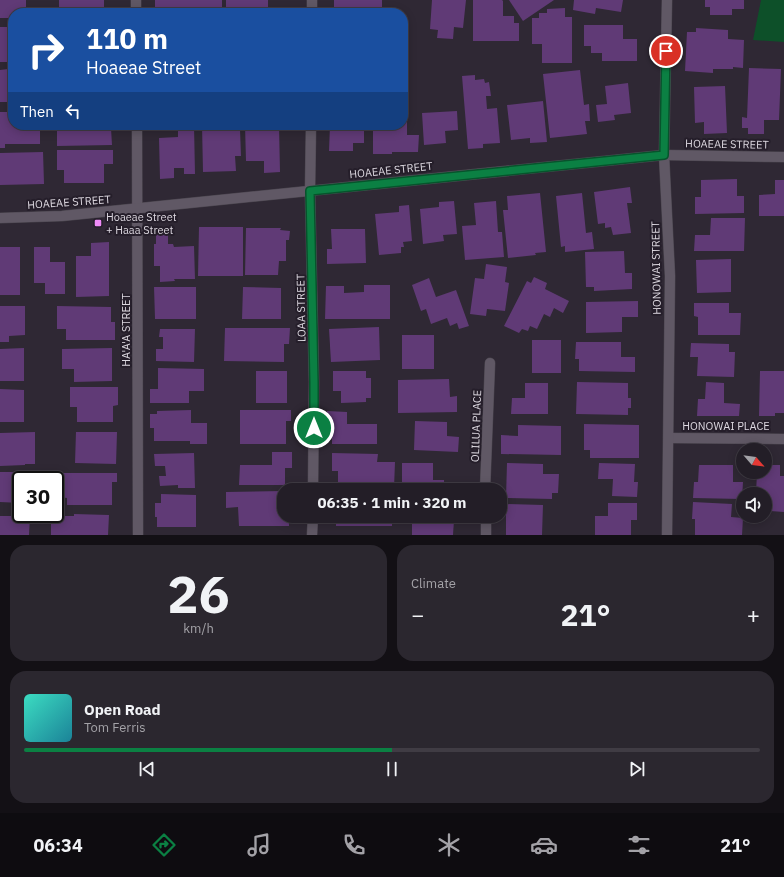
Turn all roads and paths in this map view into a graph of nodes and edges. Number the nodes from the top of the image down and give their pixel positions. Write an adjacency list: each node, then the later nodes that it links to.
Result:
1 (667, 0): 4 (street, HONOWAI STREET)
2 (137, 130): 7 (street, HA'A'A STREET)
3 (311, 130): 6 (street, LOAA STREET)
4 (664, 155): 5 (street, HOAEAE STREET); 6 (street, HOAEAE STREET); 10 (street, HONOWAI STREET)
5 (784, 156)
6 (310, 191): 7 (street, HOAEAE STREET); 12 (street, LOAA STREET)
7 (137, 208): 8 (street, HOAEAE STREET); 16 (street, HA'A'A STREET)
8 (0, 218)
9 (490, 363): 13 (street, OLILUA PLACE)
10 (669, 438): 11 (street, HONOWAI PLACE); 19 (street, HONOWAI STREET)
11 (784, 439)
12 (313, 483)
13 (485, 483)
14 (313, 523): 17 (street)
15 (486, 523): 18 (street)
16 (138, 535)
17 (312, 535)
18 (486, 535)
19 (667, 535)

